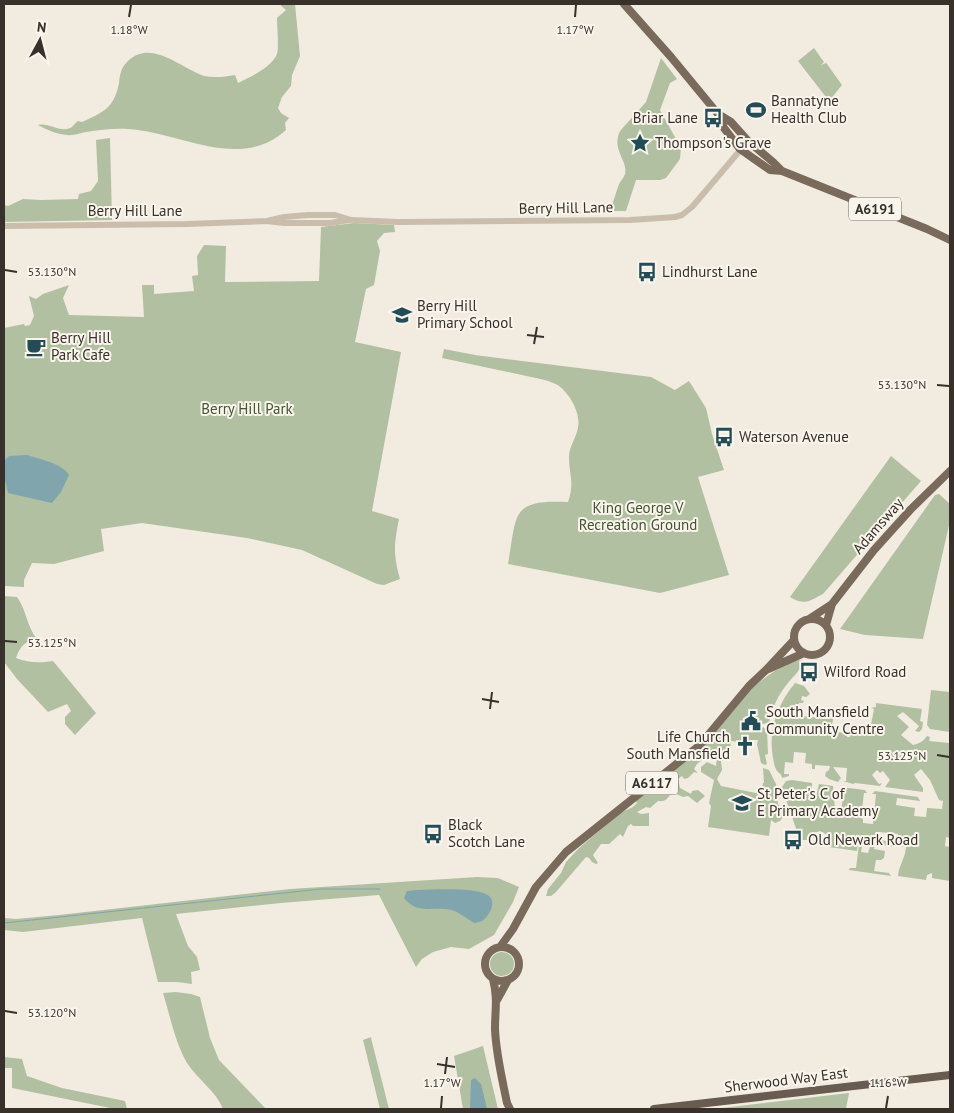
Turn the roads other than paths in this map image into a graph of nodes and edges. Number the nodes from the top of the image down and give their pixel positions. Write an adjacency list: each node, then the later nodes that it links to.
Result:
1 (624, 4): 2 (main road, A6191)
2 (718, 114): 3 (main road, A6191); 4 (main road, A6191)
3 (748, 142): 4 (street, Berry Hill Lane); 5 (main road, A6191)
4 (740, 150): 5 (main road, A6191); 6 (street, Berry Hill Lane)
5 (782, 171): 7 (main road, A6191)
6 (4, 226)
7 (950, 240)
8 (950, 471): 9 (main road, Adamsway / A6117)
9 (832, 604): 10 (main road, Adamsway / A6117); 11 (main road, Adamsway / A6117)
10 (809, 619): 11 (main road); 12 (main road, A6117)
11 (826, 625): 13 (main road, A6117)
12 (794, 640): 13 (main road); 14 (main road, A6117)
13 (804, 654): 14 (main road, A6117)
14 (766, 670): 15 (main road, A6117)
15 (513, 928): 16 (main road, A6117); 17 (main road, A6117)
16 (500, 947): 17 (main road); 18 (main road, A6117)
17 (512, 951): 19 (main road, A6117)
18 (493, 979): 19 (main road); 20 (main road, A6117)
19 (508, 980): 20 (main road, A6117)
20 (497, 1000): 22 (main road, A6117)
21 (950, 1075): 23 (highway, Sherwood Way East)
22 (508, 1107)
23 (654, 1109)

